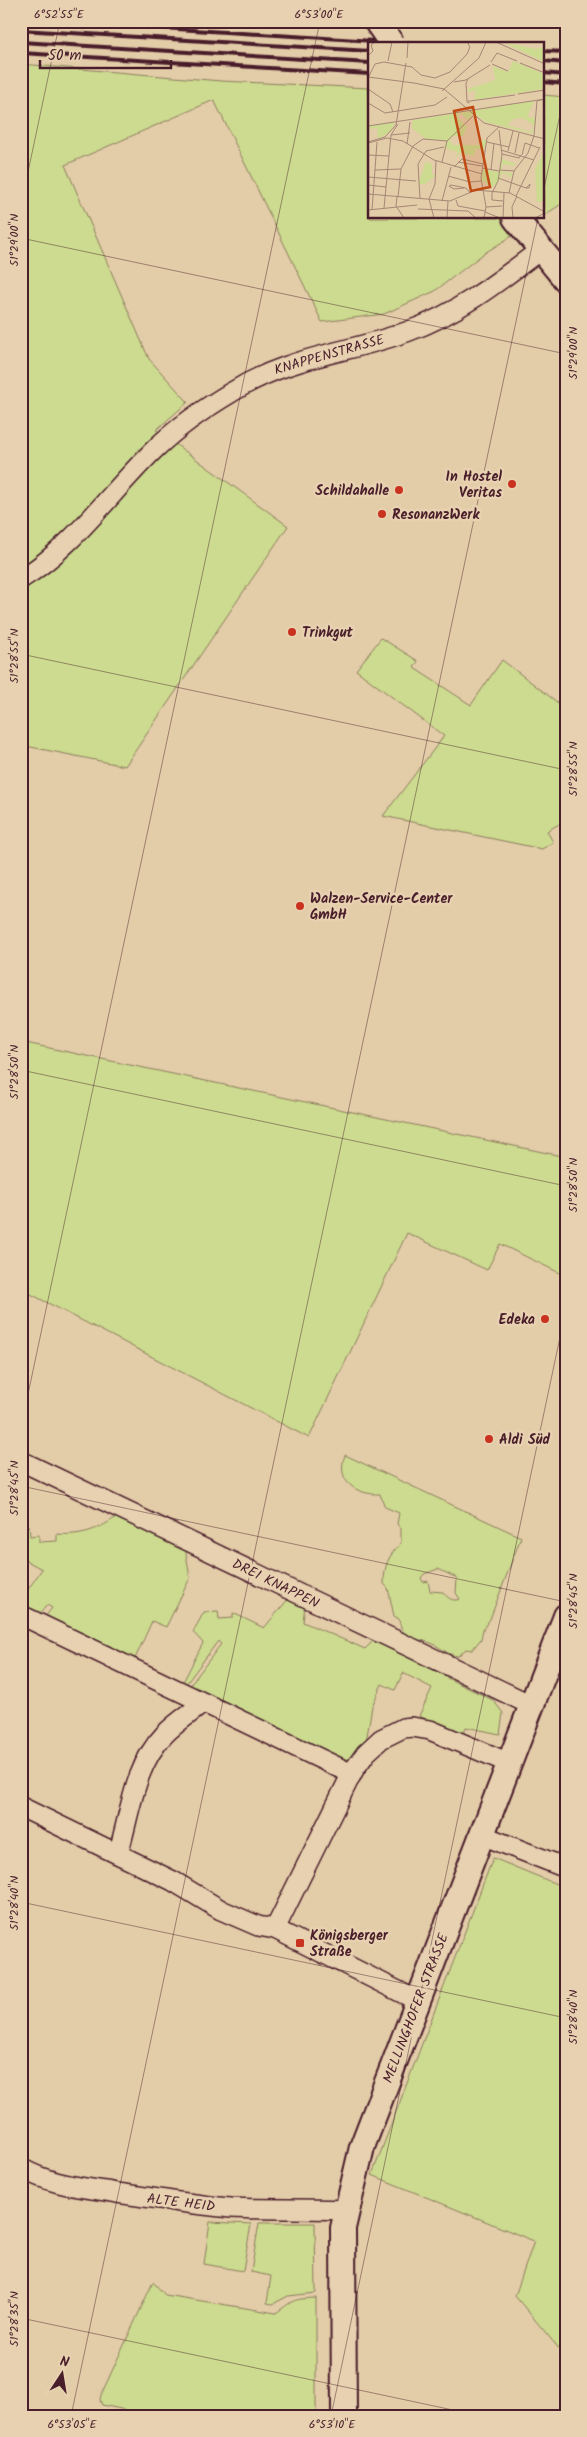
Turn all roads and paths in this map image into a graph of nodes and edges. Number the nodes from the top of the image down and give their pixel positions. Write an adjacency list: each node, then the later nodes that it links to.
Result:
1 (376, 21): 2 (main road, bridge)
2 (391, 42)
3 (516, 219): 4 (main road)
4 (540, 250): 5 (main road); 6 (street, KNAPPENSTRASSE)
5 (566, 280)
6 (21, 579)
7 (21, 1461): 11 (street, DREI KNAPPEN)
8 (566, 1616): 11 (main road, MELLINGHOFER STRASSE)
9 (25, 1621): 10 (street)
10 (203, 1703): 13 (street); 16 (street)
11 (531, 1705): 12 (main road, MELLINGHOFER STRASSE)
12 (509, 1763): 13 (street); 15 (main road, MELLINGHOFER STRASSE)
13 (352, 1774): 18 (street)
14 (21, 1807): 16 (street)
15 (482, 1835): 17 (street); 19 (main road, MELLINGHOFER STRASSE)
16 (118, 1854): 18 (street)
17 (566, 1868)
18 (275, 1929): 19 (street)
19 (418, 2001): 21 (main road, MELLINGHOFER STRASSE)
20 (21, 2168): 21 (street, ALTE HEID)
21 (346, 2210): 22 (main road, MELLINGHOFER STRASSE)
22 (344, 2416)

